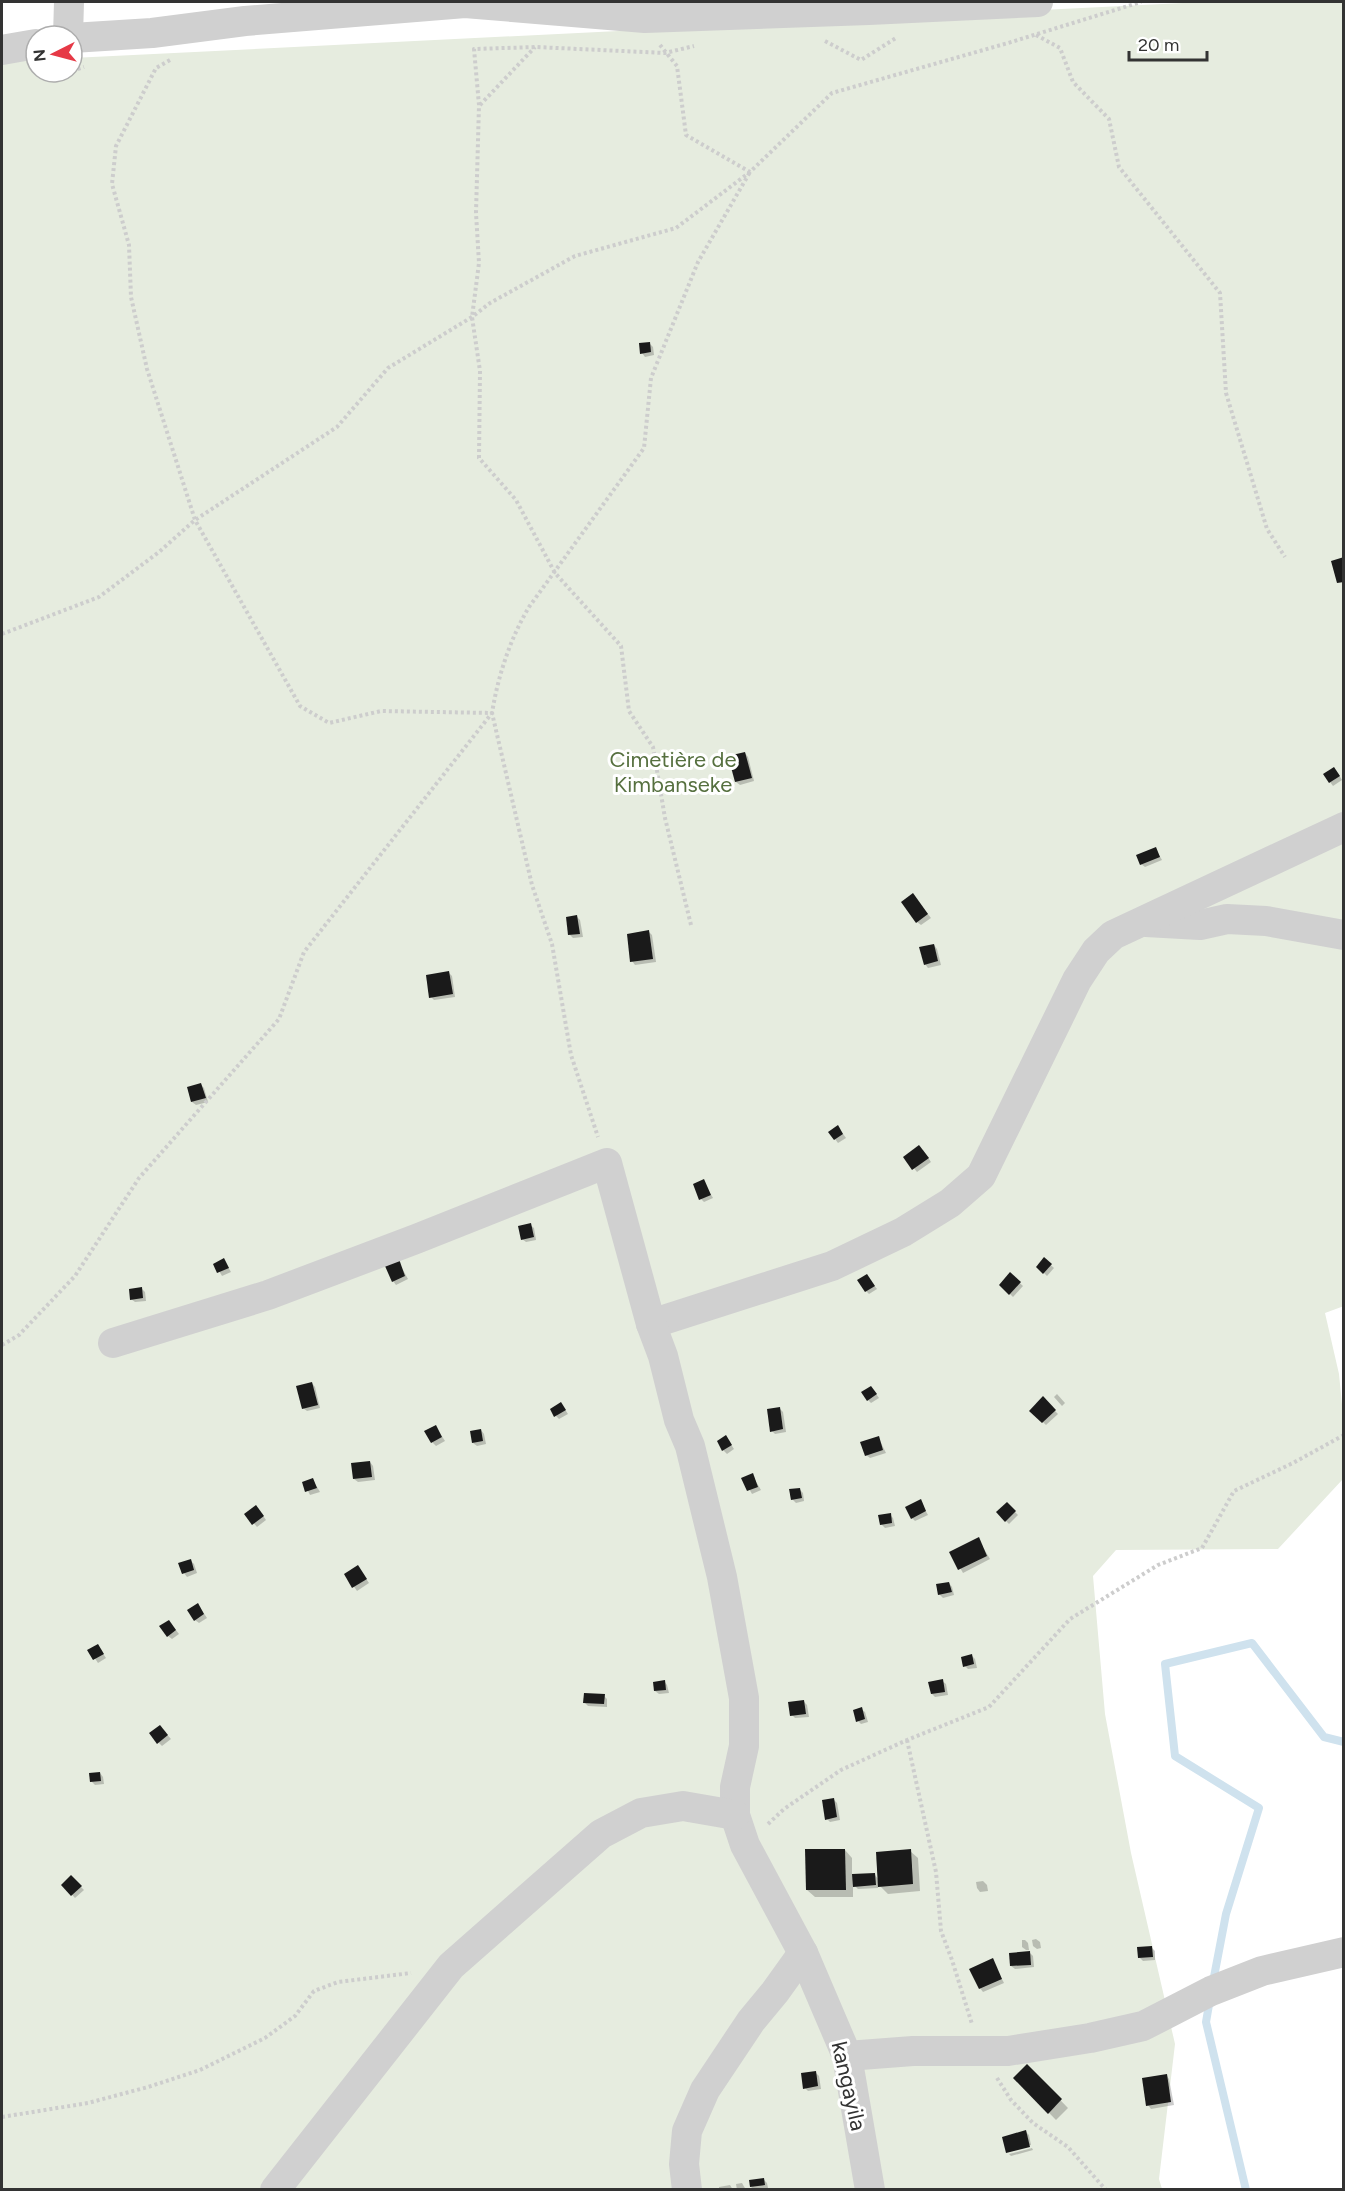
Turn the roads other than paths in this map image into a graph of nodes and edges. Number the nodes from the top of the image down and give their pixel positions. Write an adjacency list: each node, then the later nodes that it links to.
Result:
1 (69, 2): 7 (street)
2 (465, 2): 5 (street); 6 (street)
3 (1035, 2): 4 (street)
4 (869, 6): 5 (street)
5 (646, 10)
6 (247, 11): 8 (street)
7 (68, 24)
8 (84, 37)
9 (24, 46): 10 (street)
10 (2, 50)
11 (1344, 827): 12 (street)
12 (1143, 922): 13 (street); 14 (street)
13 (1344, 935)
14 (651, 1324): 15 (street, kangayila); 16 (street, kangayila)
15 (113, 1343)
16 (735, 1815): 18 (street, kangayila); 20 (street)
17 (1344, 1952): 19 (street)
18 (803, 1953): 19 (street, kangayila); 21 (street)
19 (847, 2056): 22 (street, kangayila)
20 (275, 2190)
21 (687, 2190)
22 (870, 2190)

